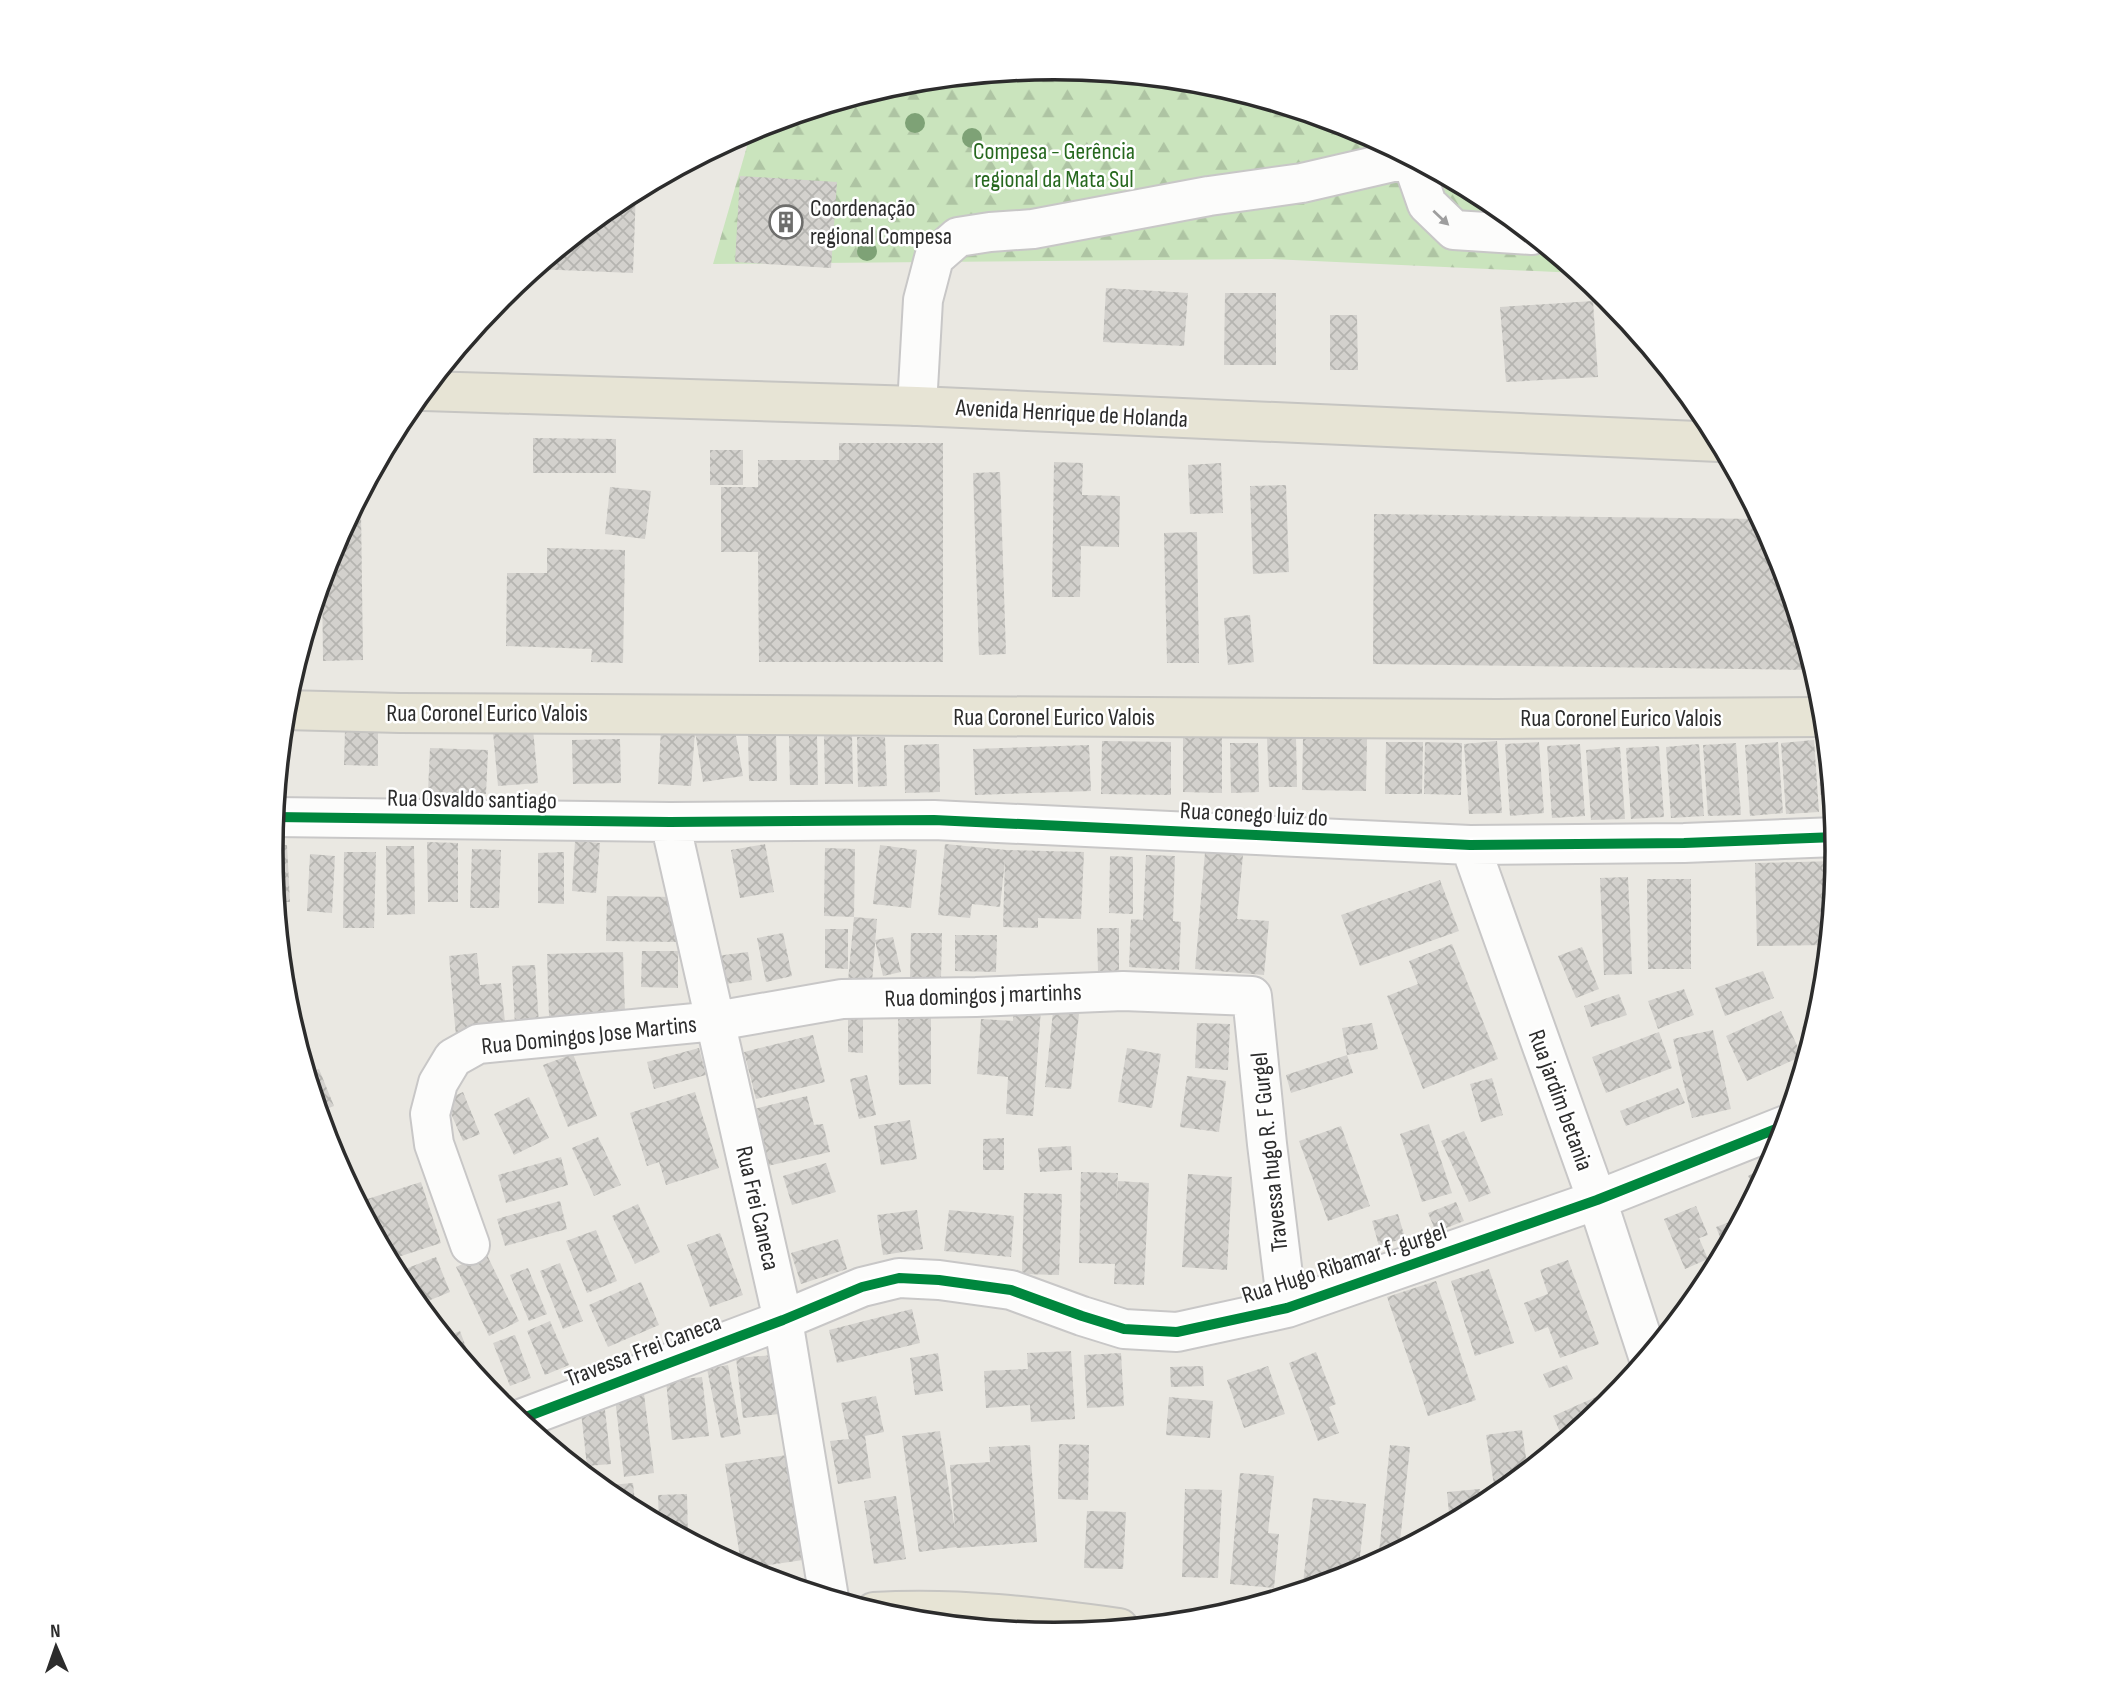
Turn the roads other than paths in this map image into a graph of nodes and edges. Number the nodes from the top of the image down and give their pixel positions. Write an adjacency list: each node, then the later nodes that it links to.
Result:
1 (1397, 161): 5 (street)
2 (1415, 170): 3 (street, one-way to 3)
3 (1515, 234)
4 (435, 391): 5 (main road, Avenida Henrique de Holanda)
5 (917, 406): 6 (main road, Avenida Henrique de Holanda)
6 (1707, 441)
7 (297, 710): 8 (main road, Rua Coronel Eurico Valois)
8 (1813, 717)
9 (284, 817): 10 (street, Rua Osvaldo santiago)
10 (670, 822): 12 (street, Rua conego luiz do); 14 (street, Rua Frei Caneca)
11 (1824, 838): 12 (street, Rua conego luiz do)
12 (1469, 845): 16 (street, Rua jardim betania)
13 (1252, 996): 14 (street, Rua domingos j martinhs); 18 (street, Travessa hugo R. F Gurgel)
14 (716, 1021): 17 (street, Rua Domingos Jose Martins); 19 (street, Rua Frei Caneca)
15 (1772, 1130): 16 (street, Rua Hugo Ribamar f. gurgel)
16 (1597, 1200): 18 (street, Rua Hugo Ribamar f. gurgel); 20 (street, Rua jardim betania)
17 (470, 1245)
18 (1287, 1308): 19 (street, Rua Hugo Ribamar f. gurgel)
19 (783, 1320): 21 (street, Travessa Frei Caneca); 22 (street, Rua Frei Caneca)
20 (1645, 1347)
21 (529, 1416)
22 (827, 1588)

